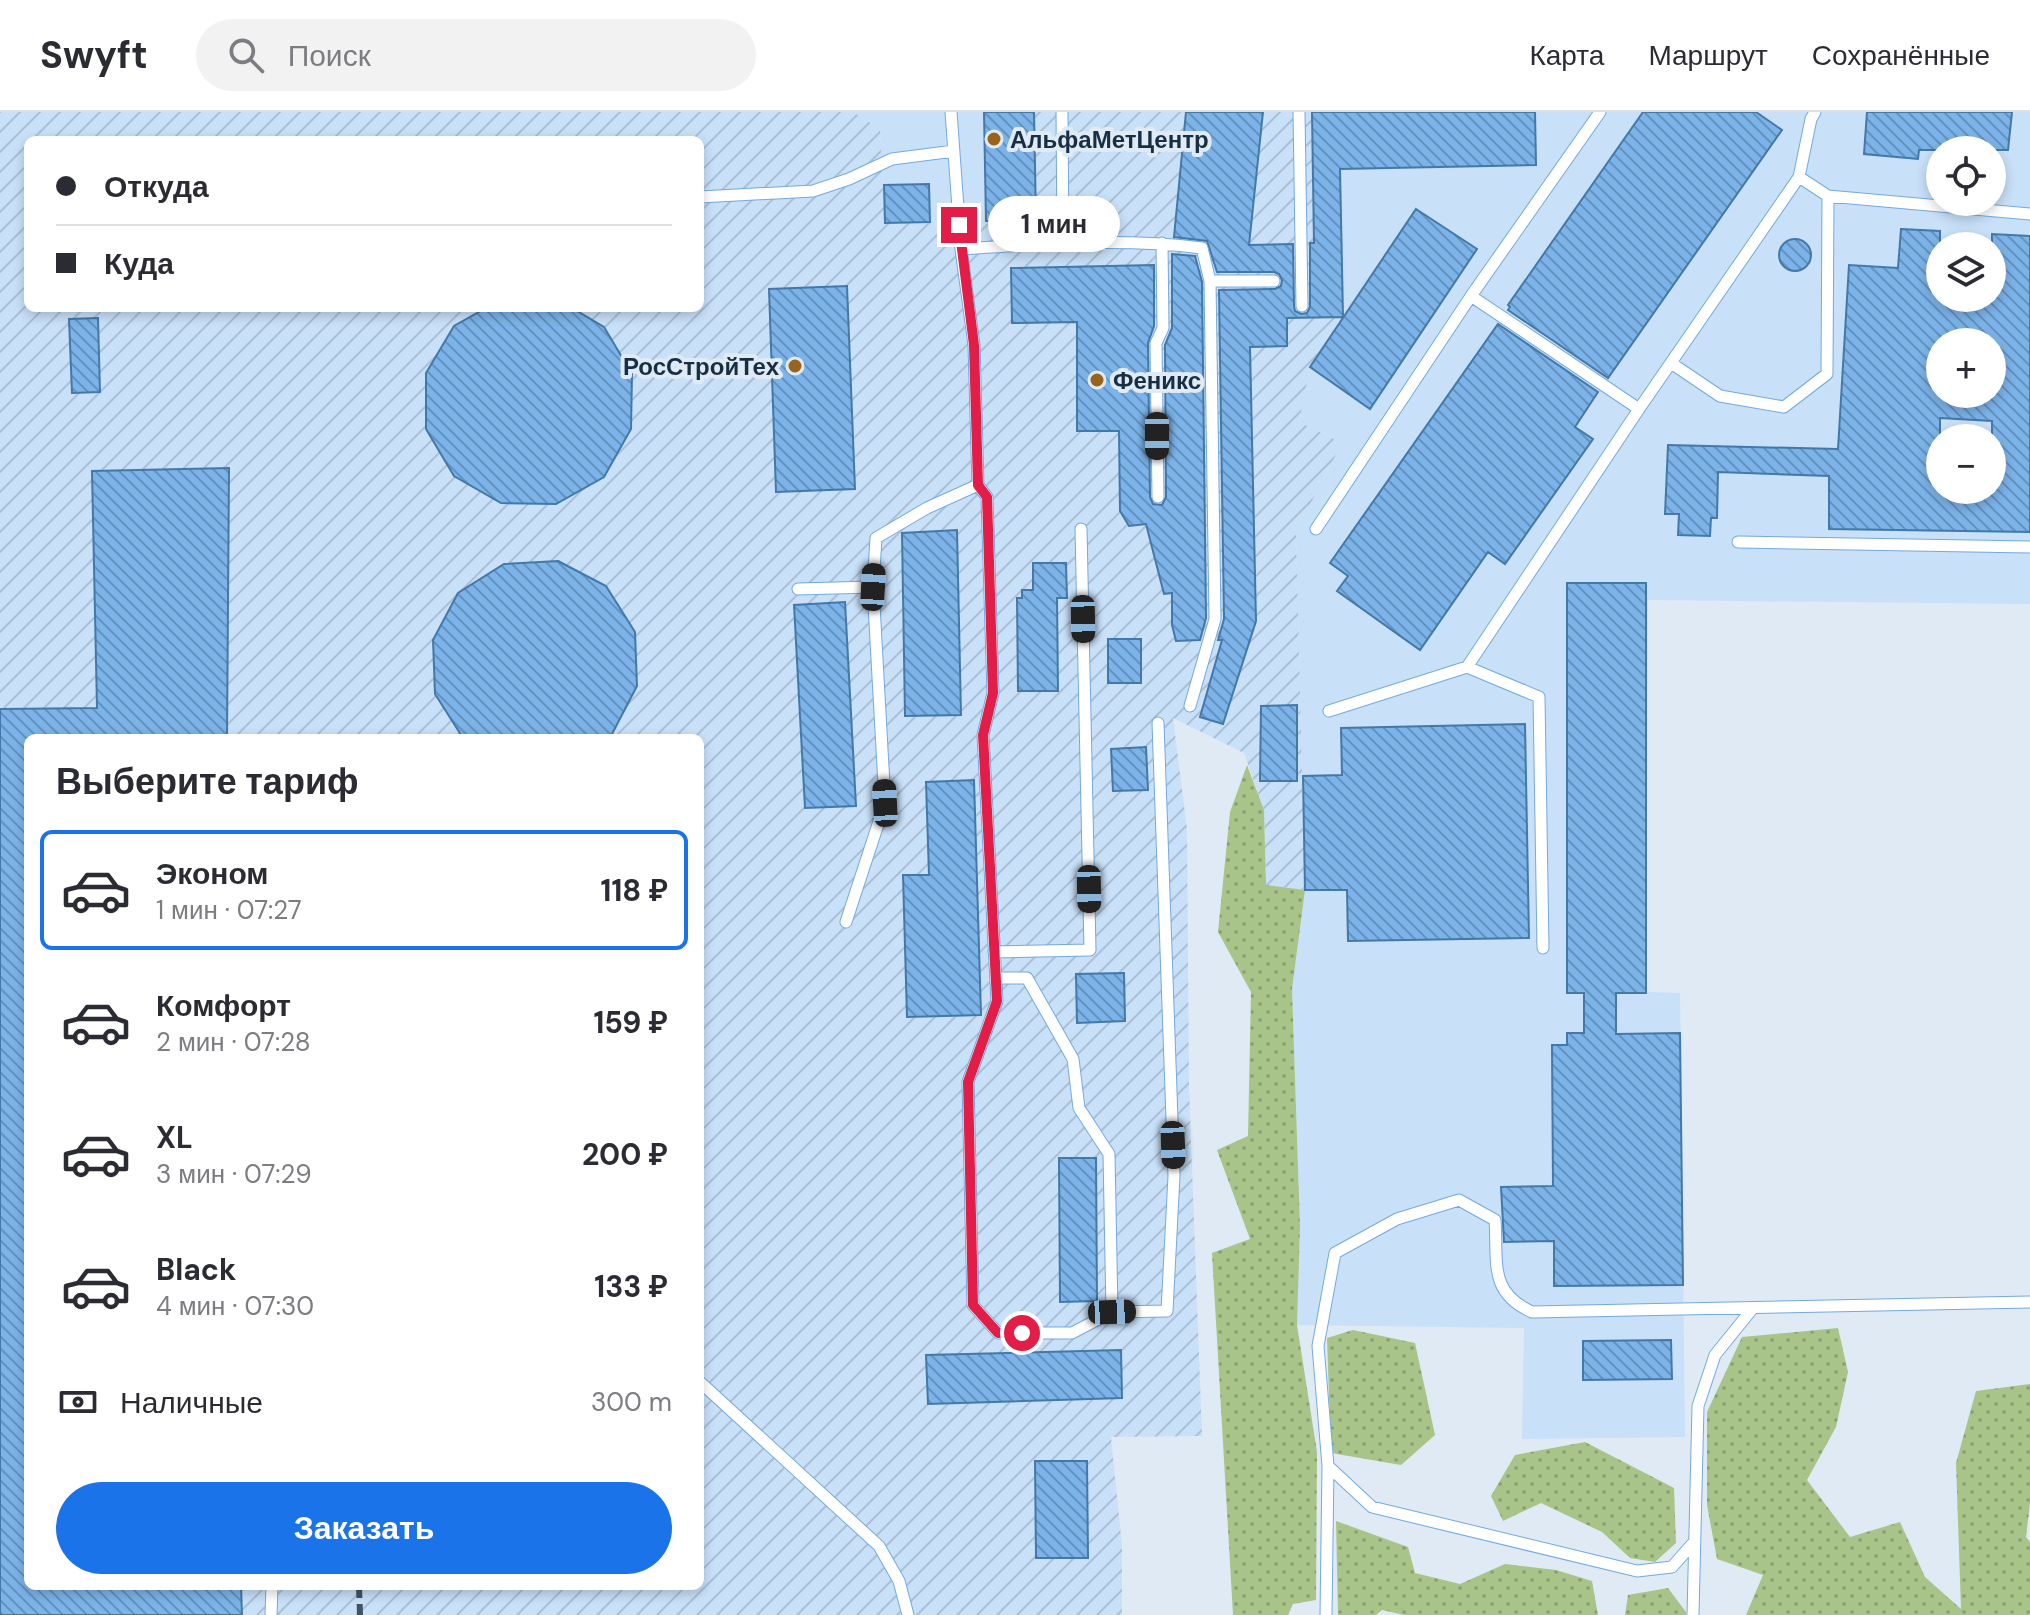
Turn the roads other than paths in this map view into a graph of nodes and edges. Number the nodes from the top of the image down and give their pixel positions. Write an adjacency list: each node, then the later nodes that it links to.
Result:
1 (951, 112): 7 (lane)
2 (1062, 112): 12 (lane)
3 (1299, 112): 18 (lane)
4 (1600, 112): 17 (lane)
5 (1800, 112): 6 (lane)
6 (1813, 116): 8 (lane)
7 (954, 151): 10 (lane); 14 (lane)
8 (1799, 177): 9 (lane); 19 (lane)
9 (1828, 196): 11 (lane); 19 (lane)
10 (704, 197)
11 (2030, 214)
12 (1063, 243): 13 (lane); 14 (lane)
13 (1162, 243): 15 (lane); 22 (lane)
14 (961, 249): 21 (lane)
15 (1210, 281): 16 (lane); 30 (lane)
16 (1274, 281)
17 (1471, 296): 20 (lane); 24 (lane)
18 (1302, 306)
19 (1671, 363): 20 (lane)
20 (1639, 409): 29 (lane)
21 (978, 485): 27 (lane); 35 (lane)
22 (1158, 497)
23 (1081, 529): 35 (lane)
24 (1316, 529)
25 (1738, 542): 26 (lane)
26 (2030, 547)
27 (873, 587): 28 (lane); 33 (lane)
28 (798, 589)
29 (1467, 667): 31 (lane); 34 (lane)
30 (1190, 706)
31 (1329, 711)
32 (1158, 723): 39 (lane)
33 (846, 922)
34 (1543, 948)
35 (994, 952): 36 (lane)
36 (996, 978): 39 (lane); 39 (lane)
37 (2030, 1302): 38 (lane)
38 (1753, 1308): 41 (lane); 42 (lane)
39 (1112, 1312)
40 (704, 1386): 45 (lane)
41 (1328, 1466): 42 (lane); 46 (lane)
42 (1695, 1541): 47 (lane)
43 (272, 1590): 44 (lane)
44 (271, 1615)
45 (908, 1615)
46 (1326, 1615)
47 (1693, 1615)

